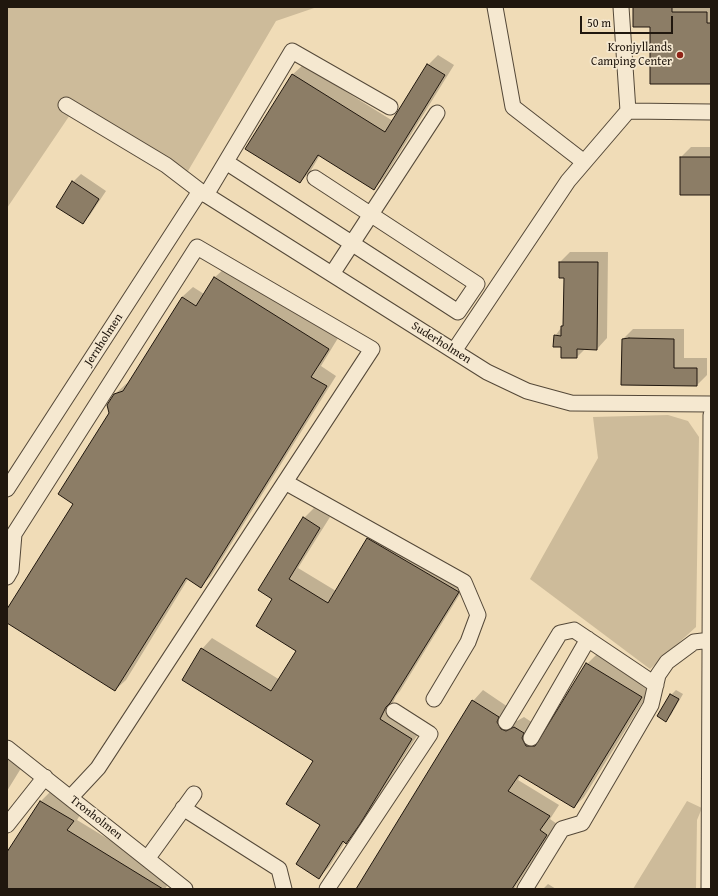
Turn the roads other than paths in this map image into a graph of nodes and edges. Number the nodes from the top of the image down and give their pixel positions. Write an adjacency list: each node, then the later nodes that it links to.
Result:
1 (495, 7): 9 (street)
2 (621, 7): 5 (street)
3 (66, 105): 11 (street, Suderholmen)
4 (390, 107): 8 (street, Jernholmen)
5 (628, 111): 6 (street); 9 (street)
6 (711, 112)
7 (437, 113): 12 (street)
8 (226, 162): 11 (street, Jernholmen); 13 (street)
9 (584, 162): 15 (street)
10 (315, 178): 12 (street)
11 (203, 193): 14 (street, Suderholmen); 19 (street, Jernholmen)
12 (371, 215): 13 (street); 13 (street)
13 (352, 243): 14 (street)
14 (332, 274): 15 (street, Suderholmen)
15 (454, 351): 16 (street, Suderholmen)
16 (711, 404)
17 (711, 416): 21 (street)
18 (285, 482): 20 (street); 25 (street); 32 (street)
19 (7, 489)
20 (7, 577)
21 (711, 583): 23 (street)
22 (588, 639): 24 (street); 27 (street); 28 (street)
23 (710, 640): 24 (street); 34 (street)
24 (656, 684): 40 (street)
25 (434, 699)
26 (394, 711): 39 (street)
27 (506, 722)
28 (531, 738)
29 (7, 748): 30 (street, Tronholmen)
30 (45, 777): 32 (street, Tronholmen); 35 (street)
31 (194, 794): 33 (street)
32 (70, 798): 36 (street, Tronholmen)
33 (183, 808): 36 (street); 38 (street)
34 (710, 818): 41 (street)
35 (7, 825)
36 (147, 859): 37 (street, Tronholmen)
37 (185, 889)
38 (284, 889)
39 (328, 889)
40 (525, 889)
41 (708, 889)

